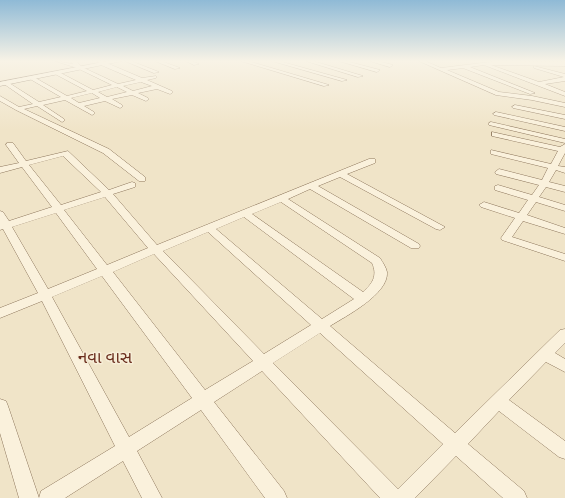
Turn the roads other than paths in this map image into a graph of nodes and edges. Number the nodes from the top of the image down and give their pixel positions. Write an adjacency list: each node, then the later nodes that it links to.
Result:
1 (3, 84): 21 (street)
2 (43, 84): 17 (street)
3 (79, 84): 13 (street)
4 (121, 84): 10 (street)
5 (151, 84): 12 (street)
6 (477, 84): 22 (street)
7 (509, 84): 11 (street)
8 (535, 84): 11 (street)
9 (538, 84): 16 (street)
10 (118, 85): 13 (street); 14 (street)
11 (514, 86): 22 (street)
12 (157, 87): 14 (street); 15 (street)
13 (93, 91): 17 (street); 19 (street)
14 (133, 92): 19 (street); 20 (street)
15 (170, 92)
16 (565, 94)
17 (67, 97): 21 (street); 23 (street)
18 (0, 98): 26 (street)
19 (107, 98): 23 (street); 24 (street)
20 (146, 99)
21 (38, 104): 26 (street); 30 (street)
22 (563, 104)
23 (79, 105): 27 (street)
24 (120, 106)
25 (515, 107): 29 (street)
26 (18, 109): 45 (street)
27 (92, 113)
28 (496, 114): 32 (street)
29 (565, 117)
30 (62, 120)
31 (491, 124): 34 (street)
32 (565, 129)
33 (495, 134): 36 (street)
34 (565, 141)
35 (10, 146): 39 (street)
36 (563, 151): 40 (street)
37 (494, 152): 40 (street)
38 (372, 161): 44 (street)
39 (24, 164): 41 (street); 51 (street); 56 (street)
40 (553, 166): 42 (street); 46 (street)
41 (0, 170)
42 (565, 170)
43 (499, 172): 46 (street)
44 (340, 174): 48 (street); 61 (street)
45 (142, 179)
46 (544, 184): 50 (street); 53 (street)
47 (132, 185): 51 (street)
48 (311, 186): 52 (street); 64 (street)
49 (498, 188): 53 (street)
50 (565, 190)
51 (107, 193): 56 (street); 65 (street)
52 (281, 198): 57 (street); 69 (street)
53 (534, 199): 55 (street); 59 (street)
54 (484, 205): 59 (street)
55 (565, 208)
56 (56, 209): 60 (street); 67 (street)
57 (245, 213): 62 (street); 69 (street)
58 (0, 214): 60 (street)
59 (522, 217): 63 (street); 66 (street)
60 (3, 226): 68 (street)
61 (440, 227)
62 (209, 228): 65 (street); 71 (street)
63 (565, 231)
64 (415, 246)
65 (156, 250): 67 (street); 74 (street)
66 (565, 258)
67 (106, 270): 68 (street); 76 (street)
68 (45, 295): 70 (street); 80 (street)
69 (363, 299): 71 (street)
70 (0, 313)
71 (320, 326): 74 (street); 79 (street)
72 (565, 334): 73 (street)
73 (545, 354): 75 (street); 77 (street)
74 (262, 363): 76 (street); 86 (street)
75 (565, 366)
76 (202, 401): 80 (street); 85 (street)
77 (498, 401): 79 (street); 81 (street)
78 (0, 406): 82 (street)
79 (455, 445): 87 (street); 88 (street)
80 (126, 449): 83 (street); 84 (street)
81 (565, 451)
82 (29, 498)
83 (48, 498)
84 (152, 498)
85 (277, 498)
86 (393, 498)
87 (402, 498)
88 (517, 498)

